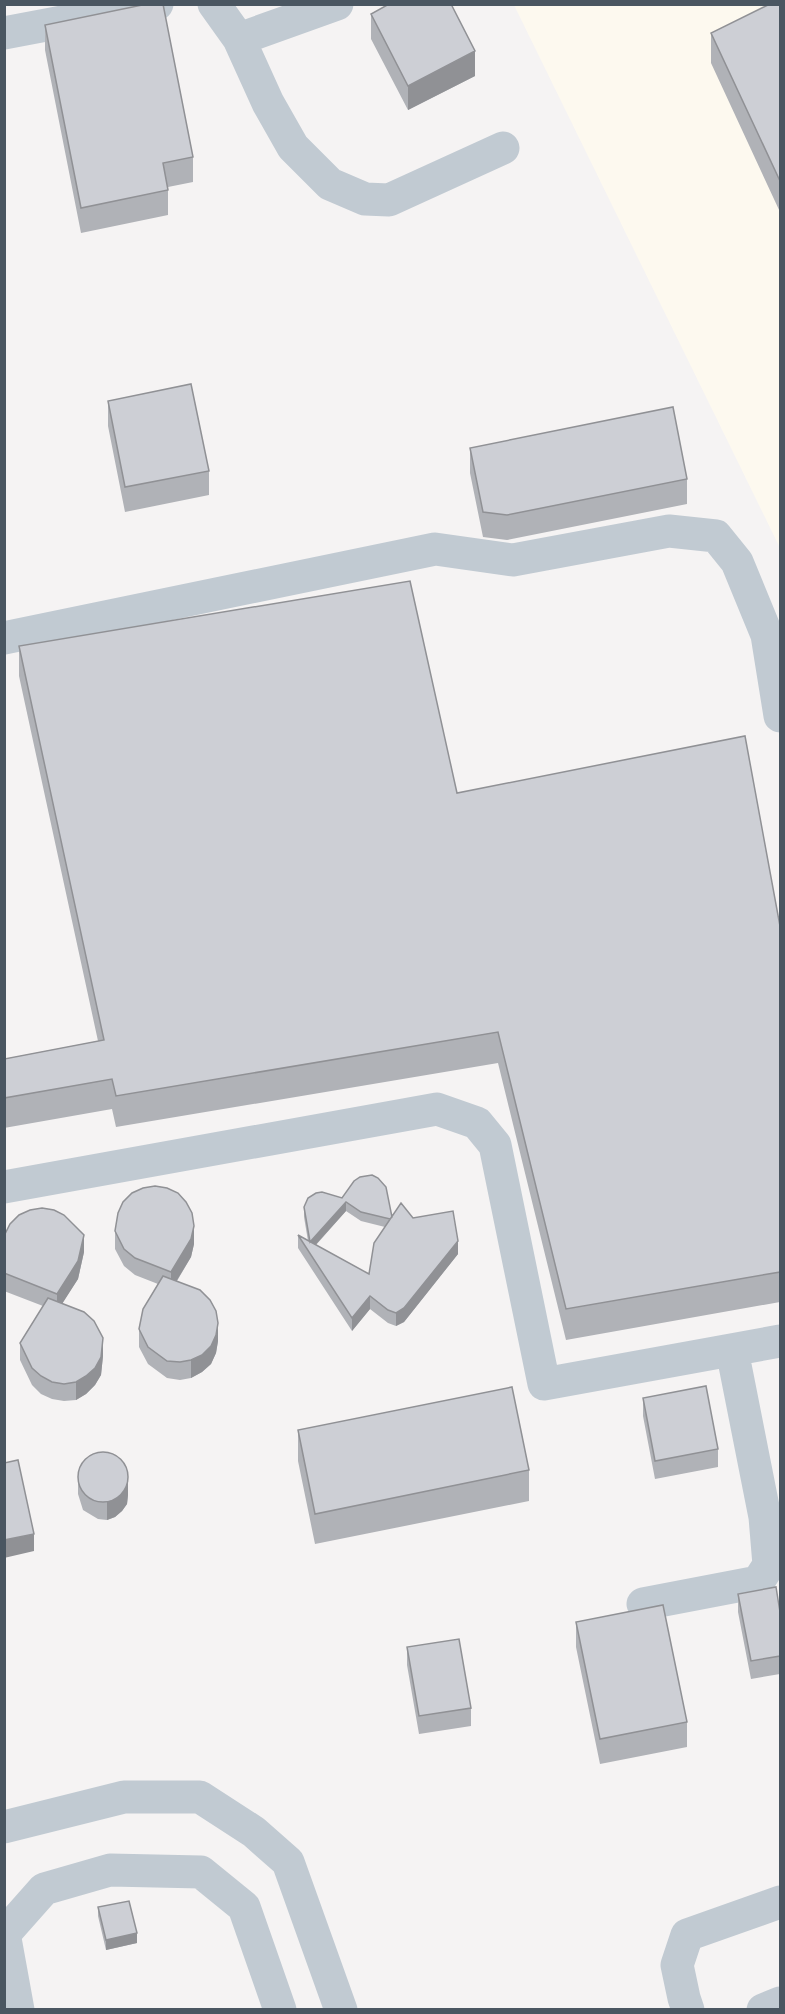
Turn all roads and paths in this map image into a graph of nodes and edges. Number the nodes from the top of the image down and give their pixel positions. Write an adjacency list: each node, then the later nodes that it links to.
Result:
1 (157, 4): 4 (lane)
2 (214, 4): 5 (lane)
3 (337, 4): 5 (lane)
4 (4, 33)
5 (239, 39): 6 (lane)
6 (503, 148)
7 (4, 638): 8 (lane)
8 (780, 716)
9 (4, 1187): 11 (lane)
10 (780, 1341): 11 (lane)
11 (732, 1350): 12 (lane)
12 (643, 1604)
13 (4, 1827): 19 (lane)
14 (780, 1902): 20 (lane)
15 (5, 1933): 17 (lane); 18 (lane)
16 (780, 2003): 21 (lane)
17 (18, 2010)
18 (280, 2010)
19 (341, 2010)
20 (688, 2010)
21 (763, 2010)

